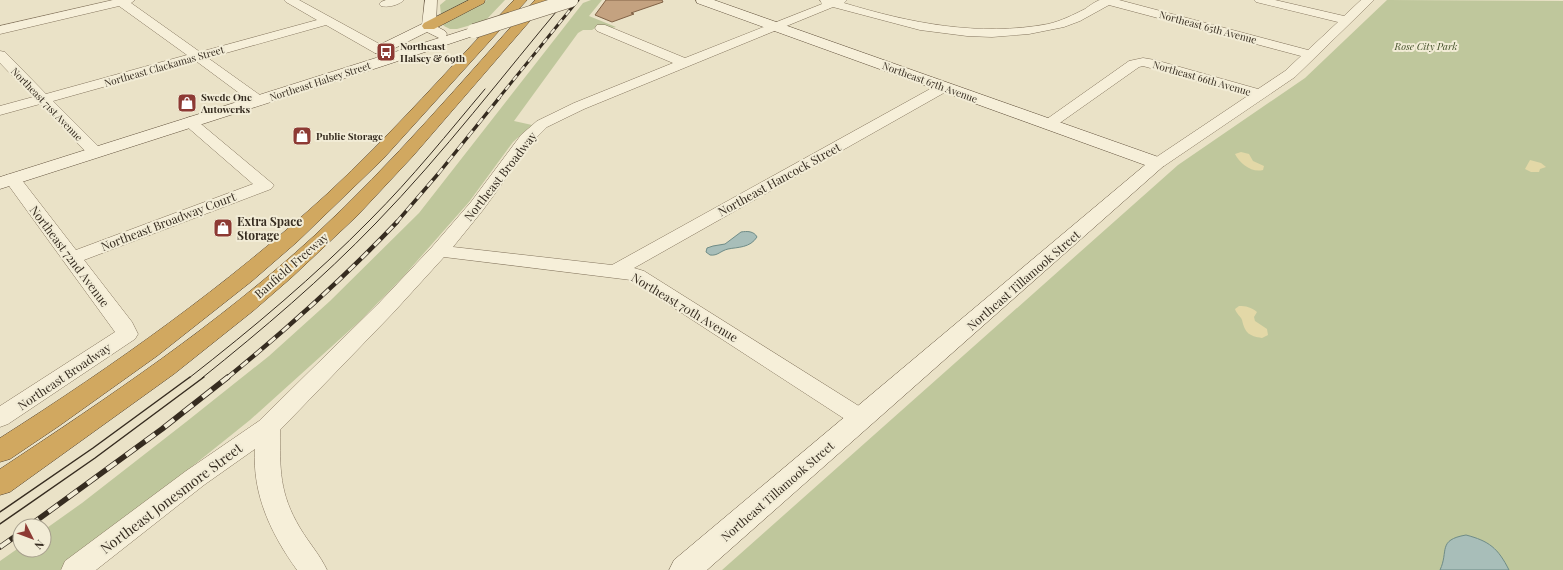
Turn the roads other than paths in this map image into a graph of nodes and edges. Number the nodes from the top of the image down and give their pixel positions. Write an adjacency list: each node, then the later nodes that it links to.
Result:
1 (290, 0): 16 (street)
2 (398, 0): 14 (street)
3 (431, 0): 17 (street)
4 (479, 0): 17 (highway)
5 (521, 0): 44 (highway, Banfield Freeway)
6 (542, 0): 45 (highway, Banfield Freeway)
7 (571, 0): 21 (street, Northeast Halsey Street, bridge)
8 (702, 0): 18 (street, Northeast 67th Avenue)
9 (1107, 0): 13 (street); 23 (street, Northeast 65th Avenue)
10 (1260, 0): 15 (street)
11 (1368, 0): 15 (street, Northeast Tillamook Street)
12 (123, 1): 20 (street); 25 (street)
13 (832, 1): 18 (street, Northeast Broadway)
14 (386, 4)
15 (1346, 20): 23 (street, Northeast Tillamook Street)
16 (328, 21): 22 (street); 25 (street, Northeast Clackamas Street)
17 (429, 26): 21 (street); 22 (street)
18 (775, 26): 26 (street, Northeast Broadway); 27 (street, Northeast 67th Avenue)
19 (601, 28): 26 (street)
20 (0, 30)
21 (450, 38): 30 (street, Northeast Halsey Street)
22 (380, 50): 30 (street)
23 (1310, 54): 28 (street, Northeast Tillamook Street)
24 (0, 55): 29 (street, Northeast 71st Avenue)
25 (198, 57): 29 (street, Northeast Clackamas Street); 30 (street)
26 (685, 63): 37 (street, Northeast Broadway)
27 (944, 87): 33 (street, Northeast 67th Avenue); 39 (street, Northeast Hancock Street)
28 (1260, 94): 33 (street, Northeast 66th Avenue); 35 (street, Northeast Tillamook Street)
29 (44, 100): 31 (street, Northeast Clackamas Street); 34 (street, Northeast 71st Avenue)
30 (259, 101): 32 (street, Northeast Halsey Street)
31 (0, 112)
32 (190, 122): 34 (street, Northeast Halsey Street); 38 (street, Northeast Broadway Court)
33 (1049, 124): 35 (street, Northeast 67th Avenue)
34 (95, 152): 36 (street, Northeast Halsey Street)
35 (1158, 163): 42 (street, Northeast Tillamook Street)
36 (6, 181): 38 (street, Northeast 72nd Avenue)
37 (440, 251): 39 (street, Northeast 70th Avenue); 43 (street, Northeast Broadway)
38 (72, 258): 40 (street, Northeast 72nd Avenue)
39 (615, 271): 42 (street, Northeast 70th Avenue)
40 (127, 334): 41 (street, Northeast Broadway)
41 (0, 418)
42 (862, 419): 48 (street, Northeast Tillamook Street)
43 (268, 427): 46 (street, Northeast Jonesmore Street); 47 (street)
44 (0, 452)
45 (0, 484)
46 (75, 570)
47 (313, 570)
48 (685, 570)

